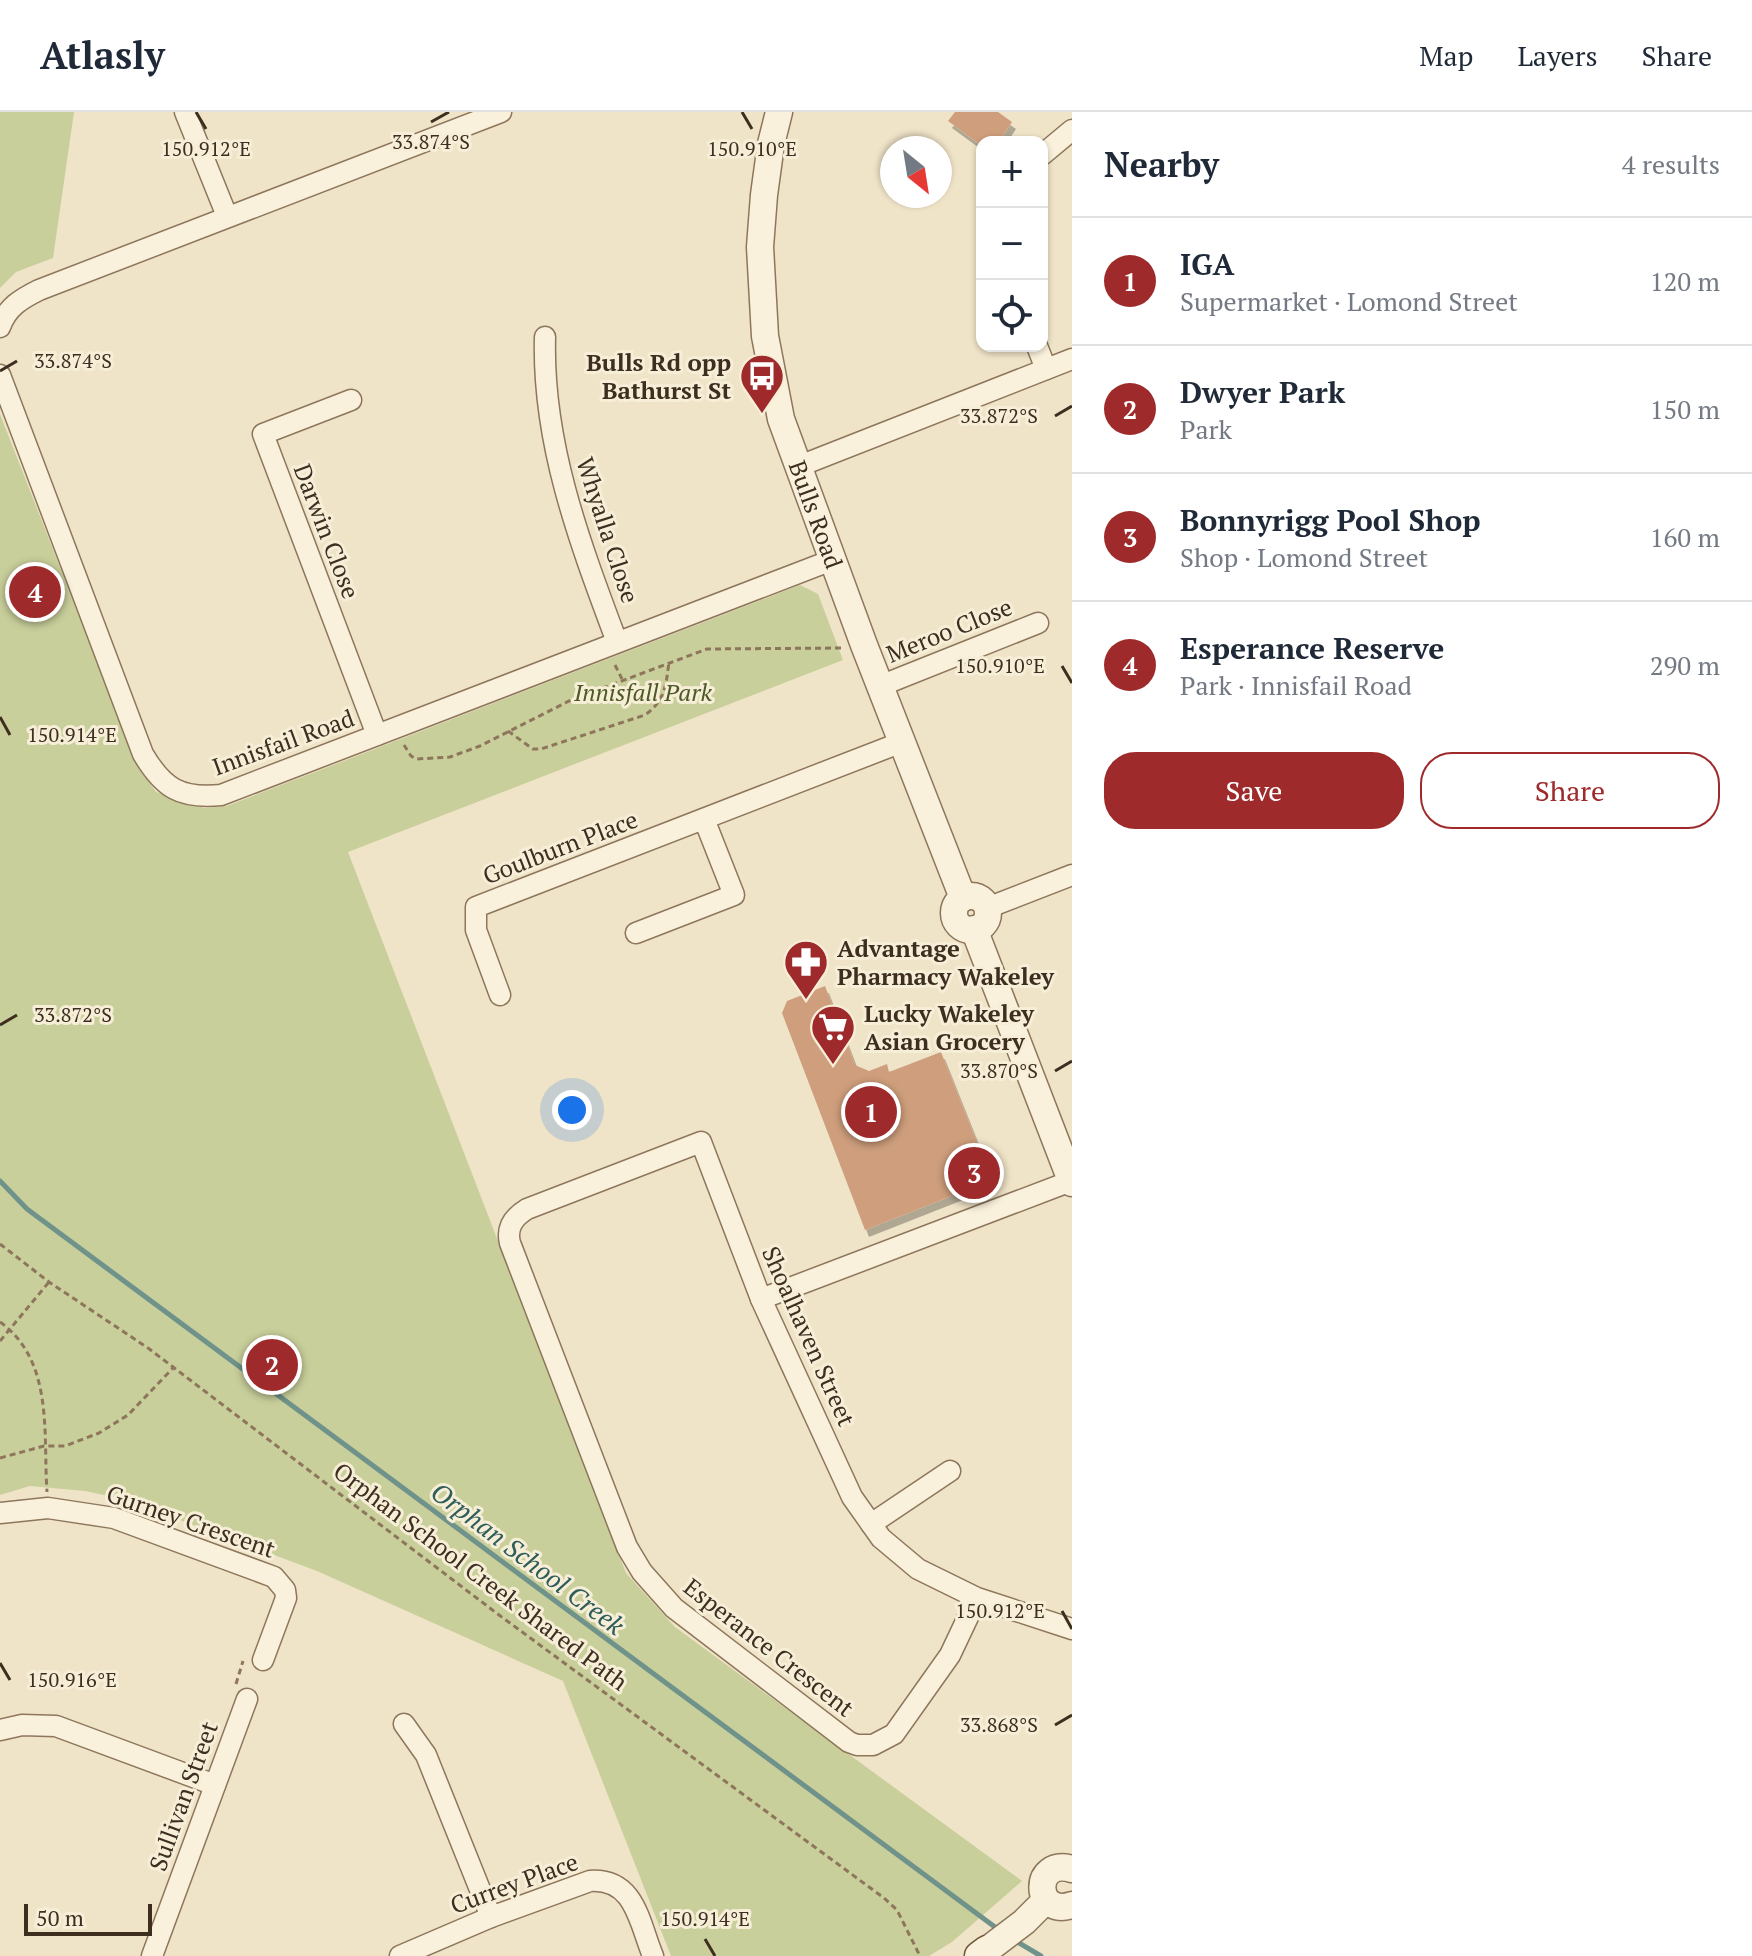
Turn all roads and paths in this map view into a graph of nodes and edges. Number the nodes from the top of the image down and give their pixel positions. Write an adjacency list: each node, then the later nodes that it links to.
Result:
1 (185, 112): 6 (street)
2 (501, 112): 6 (street)
3 (779, 112): 14 (street, Bulls Road)
4 (1072, 130): 5 (street)
5 (1048, 150)
6 (227, 216): 7 (street)
7 (0, 327)
8 (545, 337): 17 (street, Whyalla Close)
9 (1039, 352): 11 (street)
10 (1072, 359): 11 (street)
11 (1046, 369): 14 (street)
12 (0, 375): 22 (street, Innisfail Road)
13 (351, 400): 22 (street, Darwin Close)
14 (797, 467): 15 (street, Bulls Road)
15 (832, 560): 17 (street, Innisfail Road); 20 (street, Bulls Road)
16 (1038, 623): 20 (street, Meroo Close)
17 (617, 642): 22 (street, Innisfail Road)
18 (842, 648): 19 (path)
19 (669, 662): 21 (path); 21 (path)
20 (880, 686): 23 (street, Bulls Road)
21 (508, 731): 22 (path)
22 (386, 732)
23 (902, 742): 24 (street, Goulburn Place); 26 (street, Bulls Road)
24 (704, 819): 27 (street); 28 (street, Goulburn Place)
25 (1072, 875): 26 (street)
26 (981, 919): 29 (street)
27 (636, 933)
28 (500, 995)
29 (1072, 1182): 33 (street)
30 (511, 1223): 33 (street, Shoalhaven Street); 44 (street, Esperance Crescent)
31 (0, 1244): 32 (path, Orphan School Creek Shared Path)
32 (49, 1282): 35 (path); 37 (path, Orphan School Creek Shared Path)
33 (761, 1299): 43 (street, Shoalhaven Street)
34 (0, 1322): 35 (path)
35 (10, 1329): 36 (path); 38 (path)
36 (0, 1341)
37 (173, 1368): 38 (path); 58 (path, Orphan School Creek Shared Path)
38 (44, 1446): 39 (path); 41 (path)
39 (0, 1458)
40 (950, 1471): 43 (street)
41 (48, 1508): 42 (street, Gurney Crescent); 46 (street, Gurney Crescent)
42 (0, 1513)
43 (871, 1524): 44 (street, Shoalhaven Street)
44 (977, 1598): 45 (street, Shoalhaven Street)
45 (1072, 1629)
46 (263, 1660)
47 (247, 1699): 50 (street, Sullivan Street)
48 (404, 1724): 53 (street)
49 (0, 1730): 50 (street)
50 (215, 1785): 55 (street, Sullivan Street)
51 (1072, 1869): 52 (street)
52 (1059, 1903): 54 (street)
53 (491, 1917): 56 (street, Currey Place); 57 (street, Currey Place)
54 (983, 1953)
55 (152, 1956)
56 (400, 1956)
57 (653, 1956)
58 (920, 1956)

